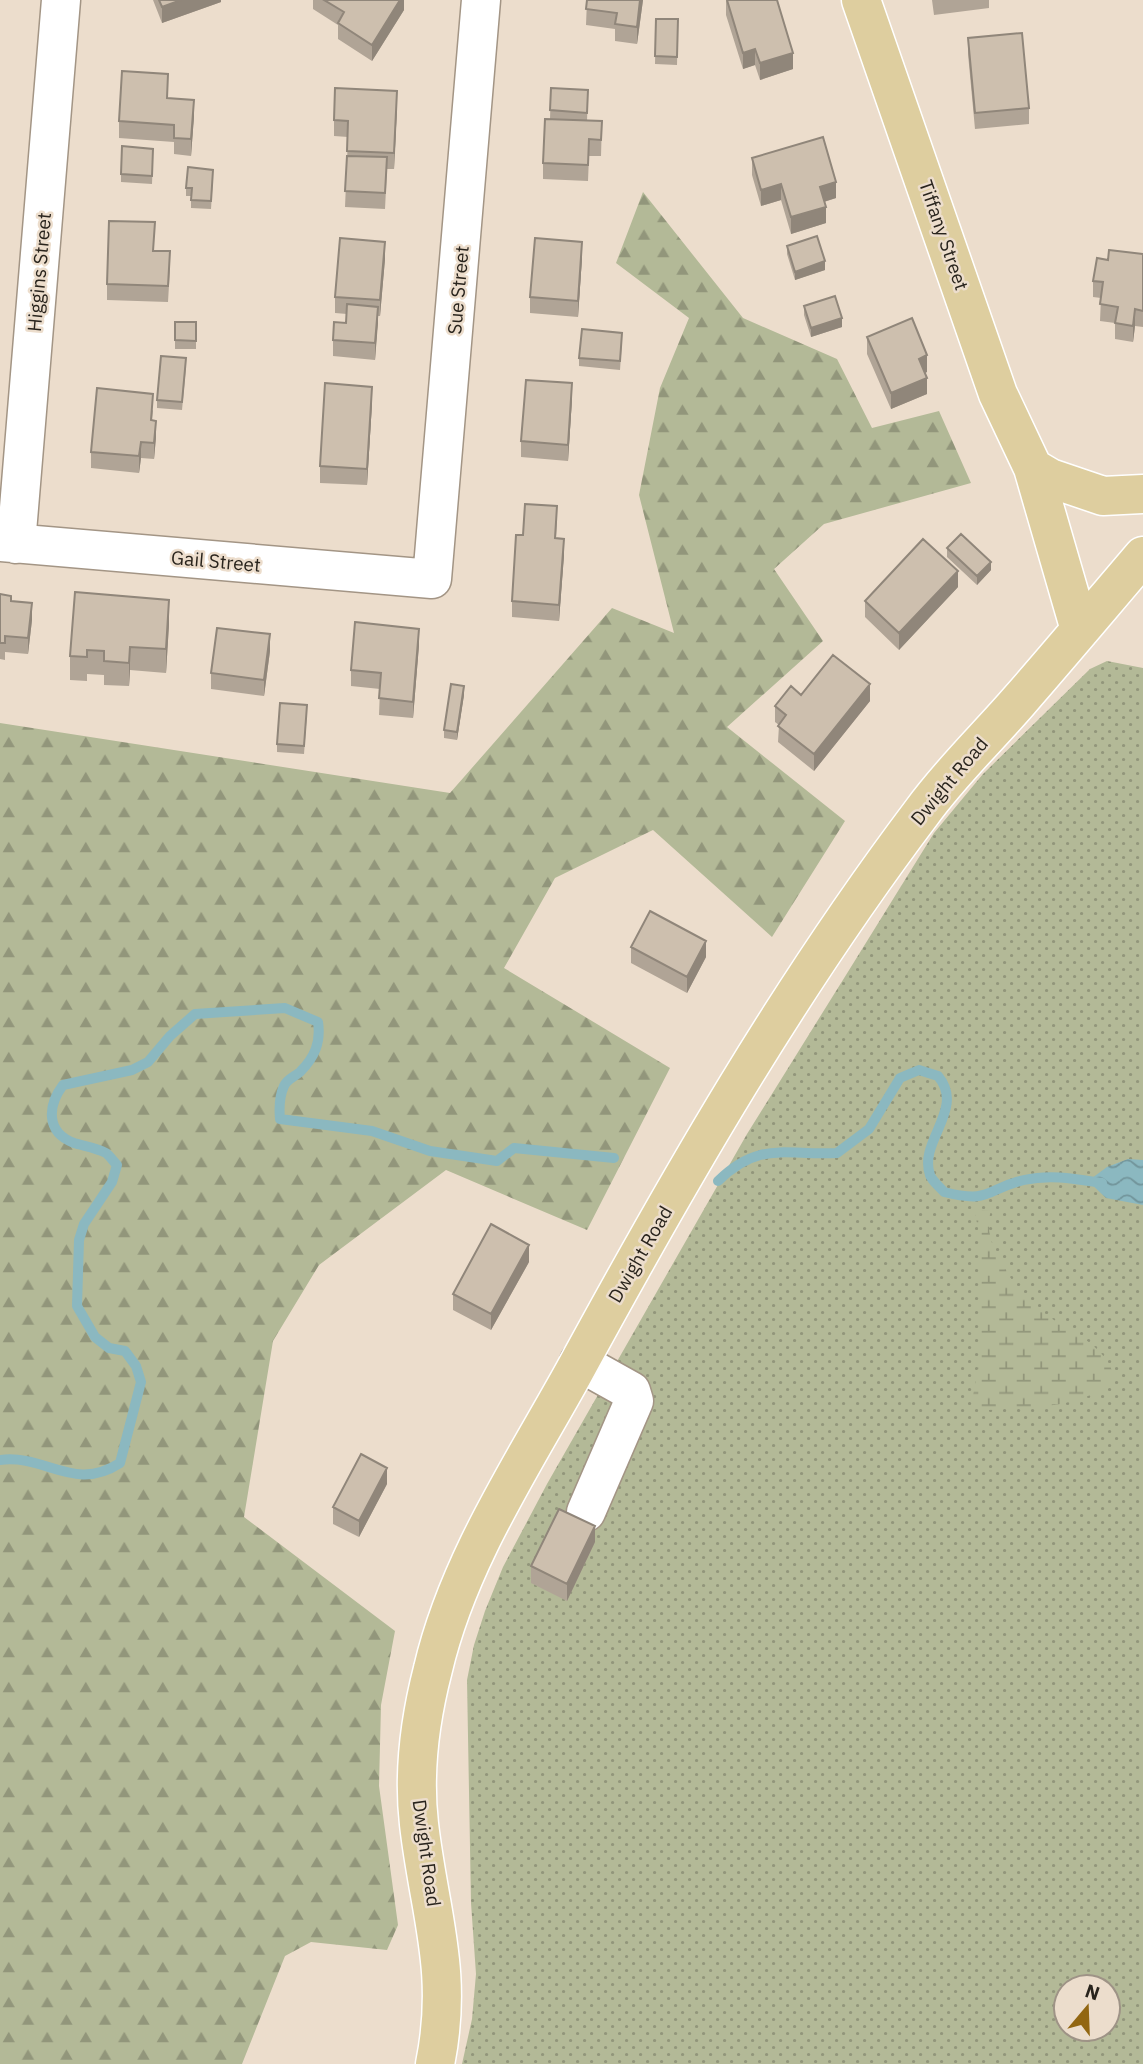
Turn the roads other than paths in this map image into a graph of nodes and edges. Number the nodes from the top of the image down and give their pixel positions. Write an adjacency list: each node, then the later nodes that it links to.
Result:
1 (61, 0): 6 (street, Higgins Street)
2 (481, 0): 8 (street, Sue Street)
3 (861, 0): 4 (main road, Tiffany Street)
4 (1033, 468): 5 (main road); 9 (main road, Tiffany Street)
5 (1143, 494)
6 (8, 543): 8 (street, Gail Street)
7 (1143, 556): 9 (main road, Dwight Road)
8 (432, 579)
9 (1080, 630): 10 (main road, Dwight Road)
10 (579, 1362): 11 (street); 12 (main road, Dwight Road)
11 (586, 1512)
12 (435, 2064)

